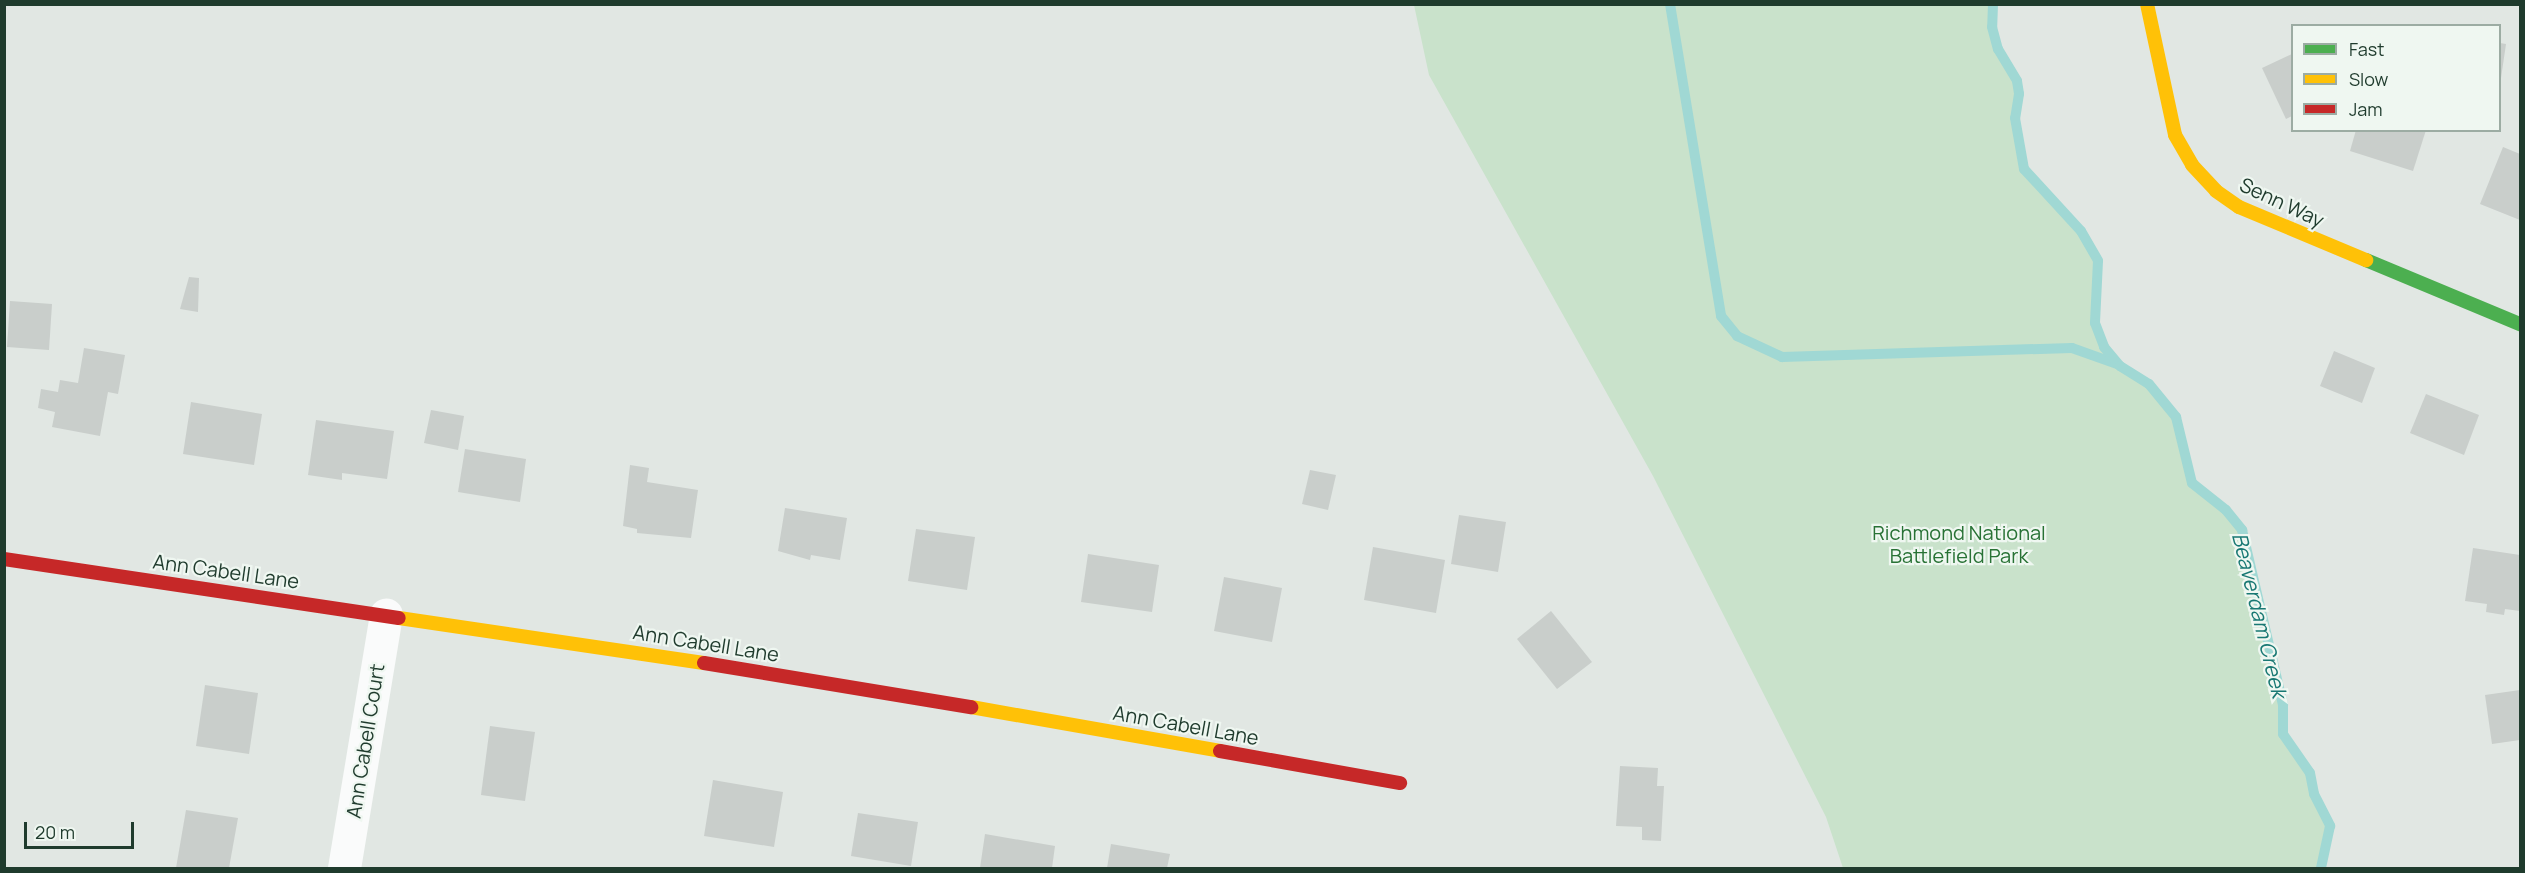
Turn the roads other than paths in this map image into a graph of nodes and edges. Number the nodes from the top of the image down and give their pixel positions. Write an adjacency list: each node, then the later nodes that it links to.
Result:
1 (2147, 4): 2 (street, Senn Way)
2 (2520, 324)
3 (4, 558): 4 (street, Ann Cabell Lane)
4 (386, 614): 5 (street, Ann Cabell Lane); 6 (street, Ann Cabell Court)
5 (1400, 783)
6 (344, 868)

